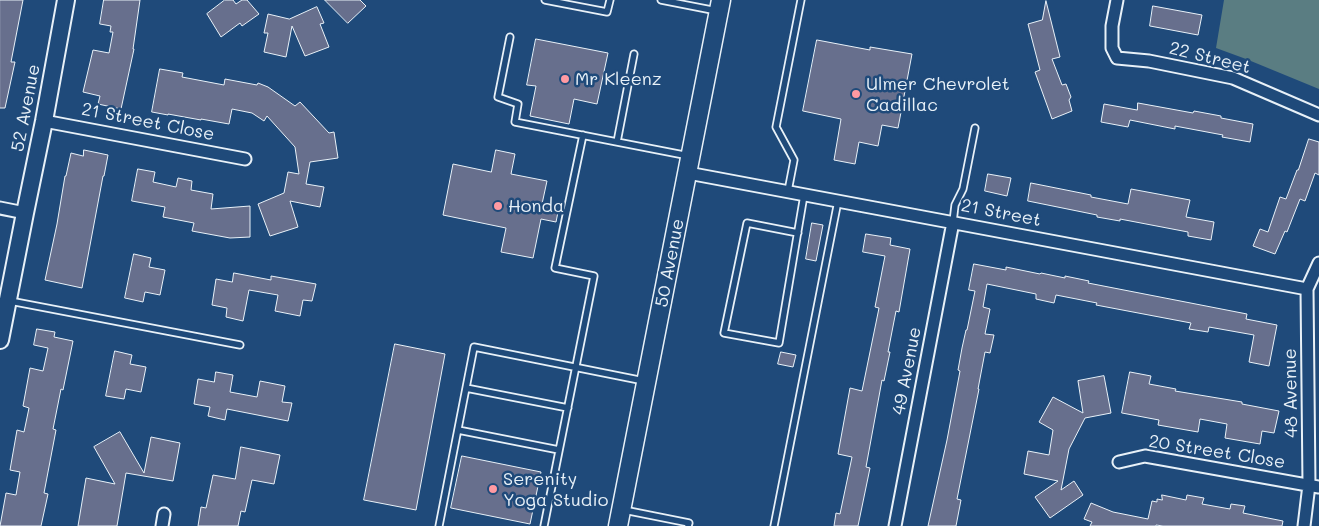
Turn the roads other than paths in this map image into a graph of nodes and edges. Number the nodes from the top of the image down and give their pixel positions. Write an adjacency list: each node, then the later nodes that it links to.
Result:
1 (66, 0): 11 (street, 52 Avenue)
2 (545, 0): 3 (lane)
3 (610, 0)
4 (661, 0): 7 (lane)
5 (801, 0): 17 (lane)
6 (1118, 0): 10 (street, 22 Street)
7 (720, 6): 16 (main road, 50 Avenue)
8 (510, 37): 13 (lane)
9 (634, 54): 14 (lane)
10 (1319, 115)
11 (44, 121): 15 (street, 21 Street Close); 21 (street, 52 Avenue)
12 (975, 128): 22 (lane)
13 (583, 136): 14 (lane); 29 (lane)
14 (617, 142): 16 (lane)
15 (245, 159)
16 (690, 165): 17 (street, 21 Street); 30 (main road, 50 Avenue)
17 (788, 192): 18 (street, 21 Street)
18 (804, 195): 19 (street, 21 Street); 23 (lane)
19 (838, 201): 22 (street, 21 Street); 43 (lane)
20 (0, 208): 21 (street)
21 (25, 213): 26 (street, 52 Avenue)
22 (953, 222): 25 (street, 21 Street); 44 (street, 49 Avenue)
23 (798, 233): 23 (lane)
24 (1319, 262): 25 (street, 48 Avenue)
25 (1308, 289): 36 (street, 48 Avenue)
26 (8, 301): 27 (street, 52 Avenue); 28 (lane)
27 (0, 340)
28 (240, 345)
29 (576, 368): 30 (lane); 31 (lane); 32 (lane)
30 (647, 382): 38 (main road, 50 Avenue)
31 (466, 388): 32 (lane); 33 (lane)
32 (568, 408): 34 (lane)
33 (458, 430): 34 (lane); 40 (lane)
34 (559, 450): 41 (lane)
35 (1119, 462): 36 (street, 20 Street Close)
36 (1314, 486): 45 (street, 48 Avenue)
37 (164, 514): 39 (street)
38 (620, 518): 42 (lane)
39 (162, 526)
40 (439, 526)
41 (544, 526)
42 (688, 526)
43 (774, 526)
44 (895, 526)
45 (1304, 526)

